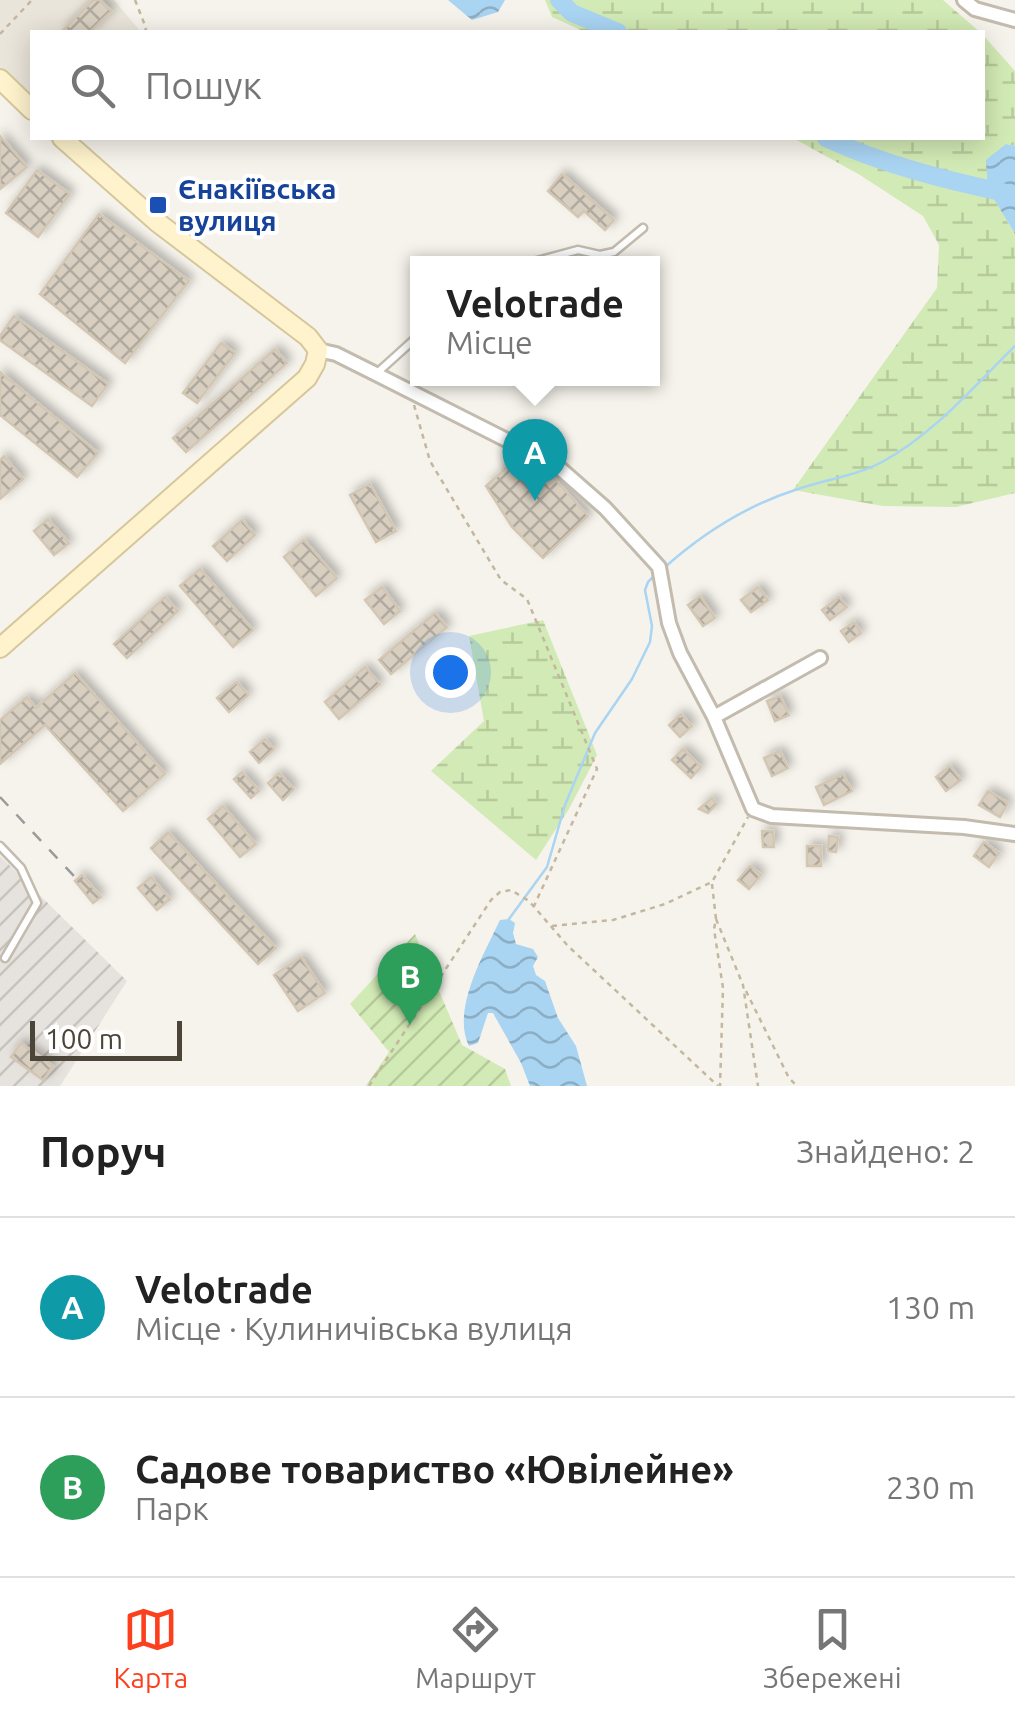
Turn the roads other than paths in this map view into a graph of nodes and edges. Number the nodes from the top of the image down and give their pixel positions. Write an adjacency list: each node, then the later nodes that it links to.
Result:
1 (964, 0): 2 (street)
2 (1015, 20)
3 (0, 79): 4 (street)
4 (30, 108)
5 (64, 140): 9 (street)
6 (643, 228): 7 (lane)
7 (556, 256)
8 (410, 343): 10 (lane)
9 (318, 350): 10 (street); 11 (street)
10 (376, 374): 13 (street)
11 (0, 648)
12 (820, 658): 13 (street)
13 (714, 717): 14 (street)
14 (1015, 834)
15 (0, 846): 16 (lane)
16 (4, 958)

